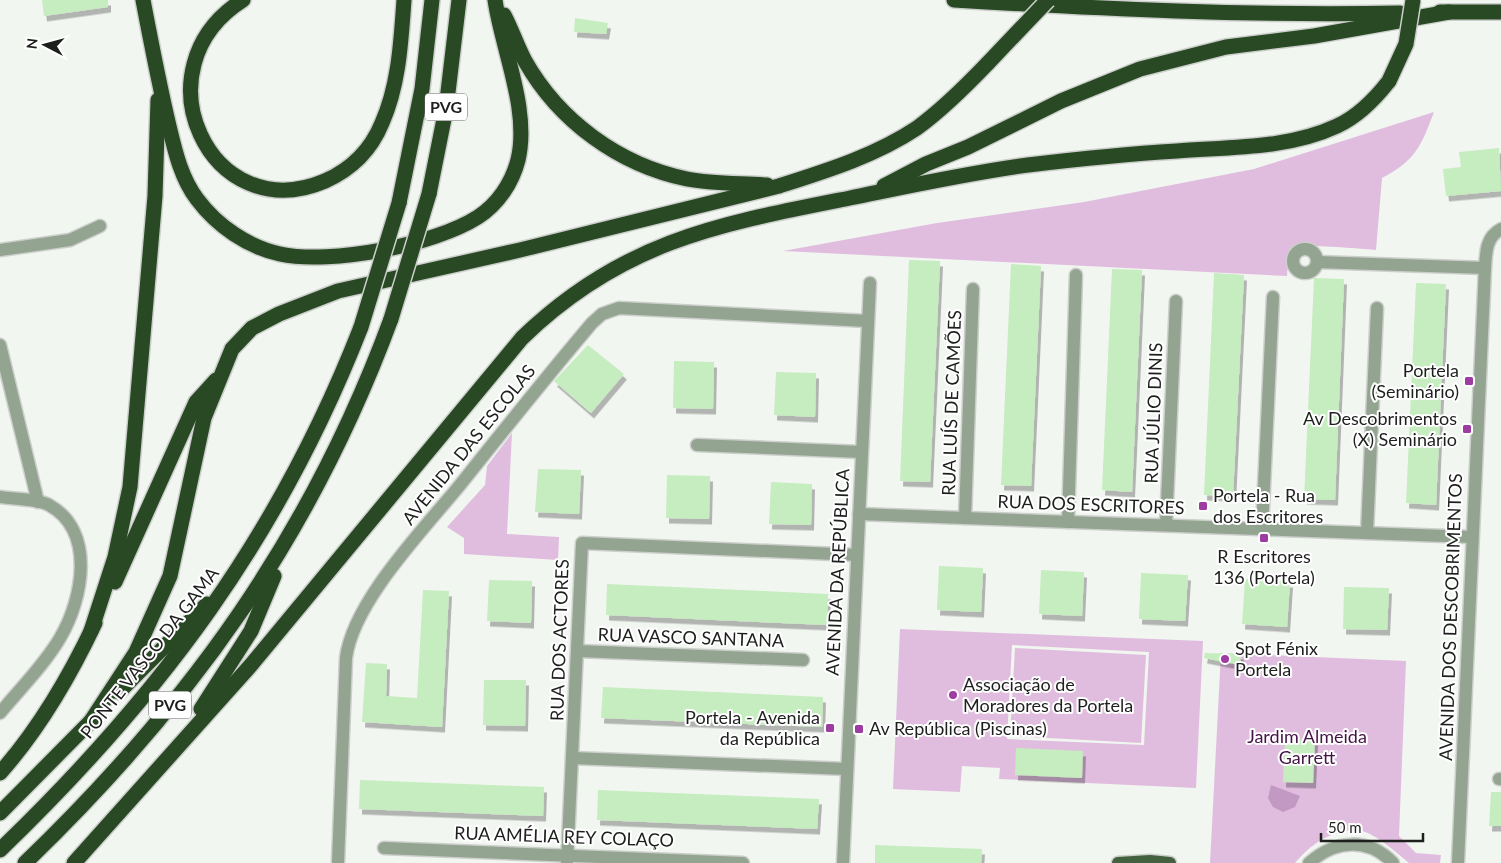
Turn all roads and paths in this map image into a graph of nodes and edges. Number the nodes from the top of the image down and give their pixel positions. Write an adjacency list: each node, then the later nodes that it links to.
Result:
1 (143, 0): 12 (highway)
2 (242, 0): 3 (highway)
3 (404, 0)
4 (432, 0): 42 (highway, PONTE VASCO DA GAMA / PVG, bridge)
5 (459, 0): 38 (highway, PVG, bridge)
6 (496, 0): 12 (highway); 13 (highway)
7 (954, 0): 10 (highway)
8 (1048, 0): 13 (highway, bridge)
9 (1413, 0): 14 (highway, bridge)
10 (1449, 12): 11 (highway); 14 (highway)
11 (1501, 12)
12 (158, 81): 43 (highway)
13 (779, 186): 28 (highway)
14 (867, 194): 48 (highway)
15 (100, 226): 17 (street)
16 (1501, 228): 19 (street, AVENIDA DOS DESCOBRIMENTOS)
17 (0, 250)
18 (1317, 262): 19 (street)
19 (1485, 268): 40 (street, AVENIDA DOS DESCOBRIMENTOS)
20 (1076, 275): 35 (street)
21 (870, 284): 26 (street, AVENIDA DA REPÚBLICA)
22 (973, 289): 34 (street, RUA LUÍS DE CAMÕES)
23 (1273, 298): 37 (street)
24 (1176, 301): 36 (street, RUA JÚLIO DINIS)
25 (1377, 308): 39 (street)
26 (868, 321): 30 (street, AVENIDA DA REPÚBLICA); 58 (street, AVENIDA DAS ESCOLAS)
27 (0, 345): 32 (street)
28 (222, 373): 43 (highway); 47 (highway)
29 (697, 445): 30 (street)
30 (861, 452): 33 (street, AVENIDA DA REPÚBLICA)
31 (0, 497): 32 (street)
32 (38, 502): 46 (street)
33 (859, 514): 34 (street, RUA DOS ESCRITORES); 41 (street, AVENIDA DA REPÚBLICA)
34 (965, 518): 35 (street, RUA DOS ESCRITORES)
35 (1068, 522): 36 (street, RUA DOS ESCRITORES)
36 (1166, 525): 37 (street, RUA DOS ESCRITORES)
37 (1262, 529): 39 (street, RUA DOS ESCRITORES)
38 (294, 530): 48 (highway); 56 (highway, PVG)
39 (1367, 533): 40 (street, RUA DOS ESCRITORES)
40 (1472, 537): 65 (street, AVENIDA DOS DESCOBRIMENTOS)
41 (857, 555): 44 (street, RUA DOS ACTORES); 50 (street, AVENIDA DA REPÚBLICA)
42 (233, 578): 47 (highway); 54 (highway, PONTE VASCO DA GAMA / PVG)
43 (91, 631): 51 (highway)
44 (578, 651): 45 (street, RUA VASCO SANTANA); 49 (street, RUA DOS ACTORES)
45 (802, 660)
46 (0, 713)
47 (91, 721): 52 (highway)
48 (175, 748): 57 (highway)
49 (572, 758): 50 (street); 55 (street, RUA DOS ACTORES)
50 (847, 769): 60 (street, AVENIDA DA REPÚBLICA)
51 (0, 773)
52 (0, 813)
53 (384, 848): 55 (street, RUA AMÉLIA REY COLAÇO)
54 (0, 850)
55 (567, 859): 59 (street, RUA AMÉLIA REY COLAÇO)
56 (25, 863)
57 (74, 863)
58 (338, 863)
59 (742, 863)
60 (843, 863)
61 (1118, 863): 62 (main road)
62 (1170, 863)
63 (1309, 863): 64 (street)
64 (1393, 863)
65 (1458, 863)

